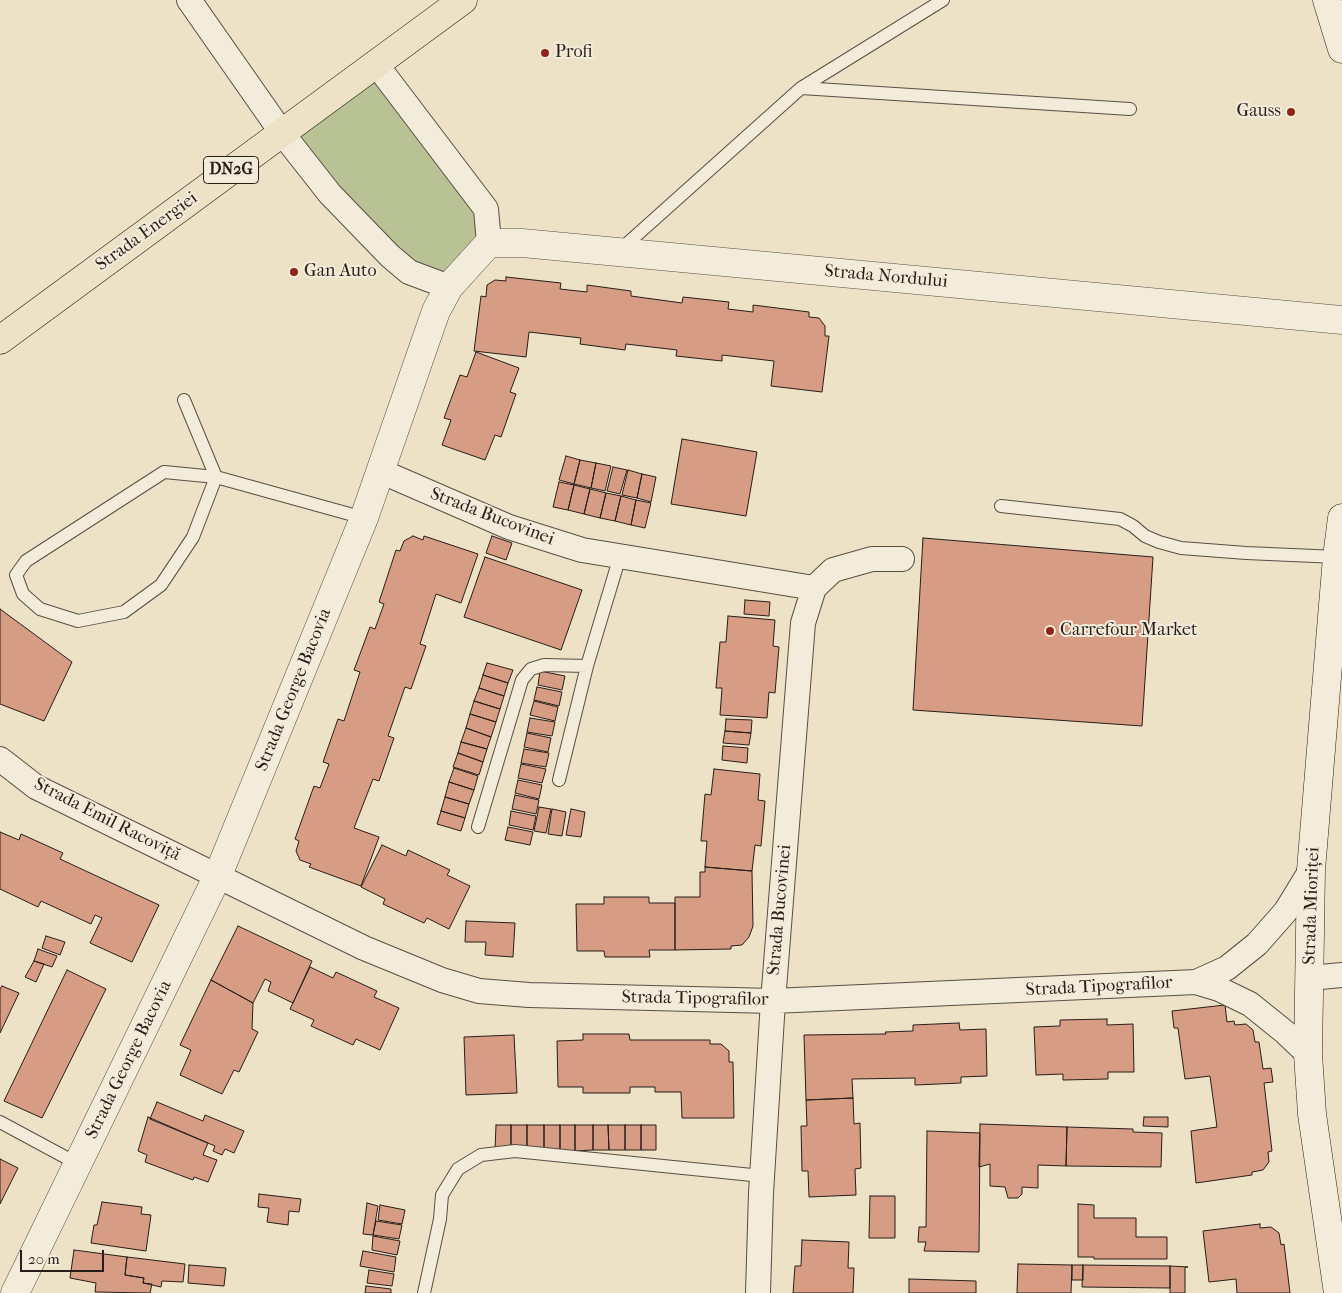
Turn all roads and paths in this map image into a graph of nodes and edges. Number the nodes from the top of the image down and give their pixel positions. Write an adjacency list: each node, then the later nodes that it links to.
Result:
1 (189, 0): 9 (street)
2 (463, 0): 6 (main road, Strada Energiei / DN2G)
3 (943, 0): 7 (lane)
4 (1326, 0): 5 (street)
5 (1342, 49)
6 (376, 64): 9 (main road, Strada Energiei / DN2G); 10 (street)
7 (801, 88): 8 (lane); 11 (lane)
8 (1130, 109)
9 (282, 132): 12 (street); 14 (main road, Strada Energiei / DN2G)
10 (489, 243): 11 (street, Strada Nordului); 12 (street)
11 (619, 252): 13 (street, Strada Nordului)
12 (449, 287): 16 (street, Strada George Bacovia)
13 (1342, 320)
14 (0, 340)
15 (184, 400): 17 (lane)
16 (380, 471): 19 (street, Strada George Bacovia); 21 (street, Strada Bucovinei)
17 (216, 478): 17 (lane); 19 (lane)
18 (1001, 506): 22 (lane)
19 (364, 518): 30 (street, Strada George Bacovia)
20 (1342, 518): 22 (street, Strada Mioriței)
21 (620, 556): 24 (street, Strada Bucovinei); 25 (lane)
22 (1336, 557): 29 (street, Strada Mioriței)
23 (902, 559): 24 (street, Strada Bucovinei)
24 (814, 588): 34 (street, Strada Bucovinei)
25 (587, 666): 27 (lane); 28 (lane)
26 (0, 759): 30 (street, Strada Emil Racoviță)
27 (559, 780)
28 (478, 827)
29 (1311, 870): 32 (street, Strada Mioriței); 33 (street, Strada Tipografilor)
30 (218, 875): 34 (street, Strada Tipografilor); 37 (street, Strada George Bacovia)
31 (1342, 976): 32 (street)
32 (1310, 978): 35 (street, Strada Mioriței)
33 (1196, 982): 34 (street, Strada Tipografilor); 35 (street, Strada Tipografilor)
34 (773, 1001): 38 (street, Strada Bucovinei)
35 (1308, 1054): 42 (street, Strada Mioriței)
36 (0, 1122): 37 (lane)
37 (78, 1164): 39 (street, Strada George Bacovia)
38 (762, 1176): 40 (lane); 41 (street, Strada Bucovinei)
39 (15, 1293)
40 (424, 1293)
41 (758, 1293)
42 (1338, 1293)

